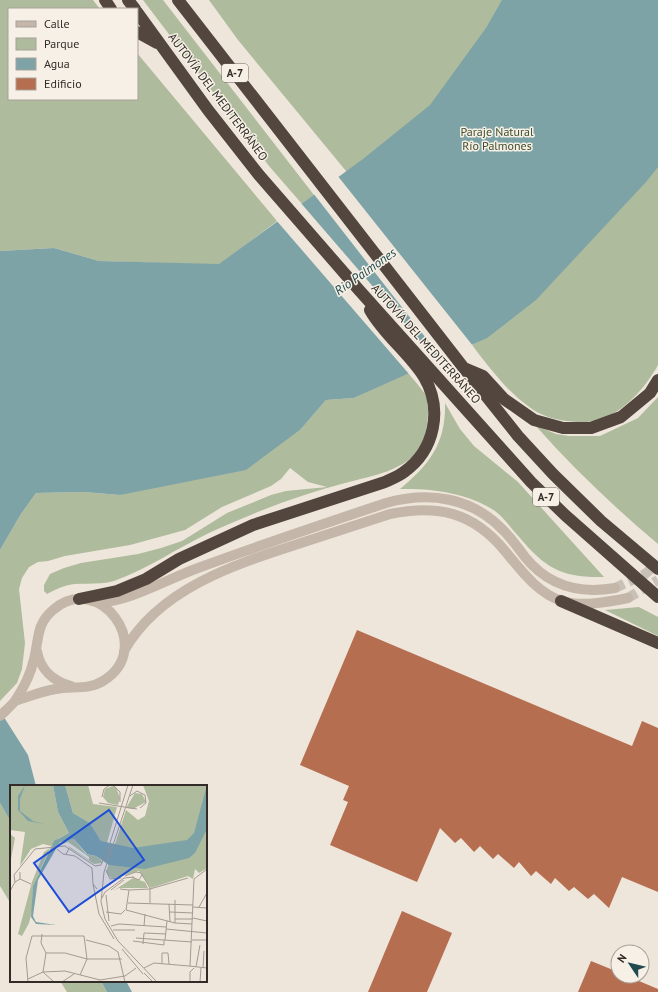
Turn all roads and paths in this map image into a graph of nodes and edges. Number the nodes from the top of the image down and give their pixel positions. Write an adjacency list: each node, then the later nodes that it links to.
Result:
1 (128, 0): 3 (highway)
2 (178, 0): 8 (highway, AUTOVÍA DEL MEDITERRÁNEO / A-7)
3 (134, 8)
4 (138, 13): 6 (highway, AUTOVÍA DEL MEDITERRÁNEO / A-7)
5 (138, 33): 6 (highway)
6 (161, 46): 7 (highway, AUTOVÍA DEL MEDITERRÁNEO / A-7)
7 (359, 290): 12 (highway, AUTOVÍA DEL MEDITERRÁNEO / A-7); 14 (highway)
8 (463, 367): 9 (highway); 10 (highway, AUTOVÍA DEL MEDITERRÁNEO / A-7)
9 (658, 380)
10 (658, 569)
11 (616, 588): 16 (street)
12 (658, 597)
13 (628, 598): 15 (street)
14 (79, 599): 16 (street); 18 (street)
15 (561, 601): 17 (highway); 19 (street)
16 (98, 603): 19 (street)
17 (658, 643)
18 (36, 646): 20 (street); 21 (street)
19 (124, 651): 20 (street)
20 (72, 687): 21 (street)
21 (15, 701): 22 (street)
22 (0, 716)

